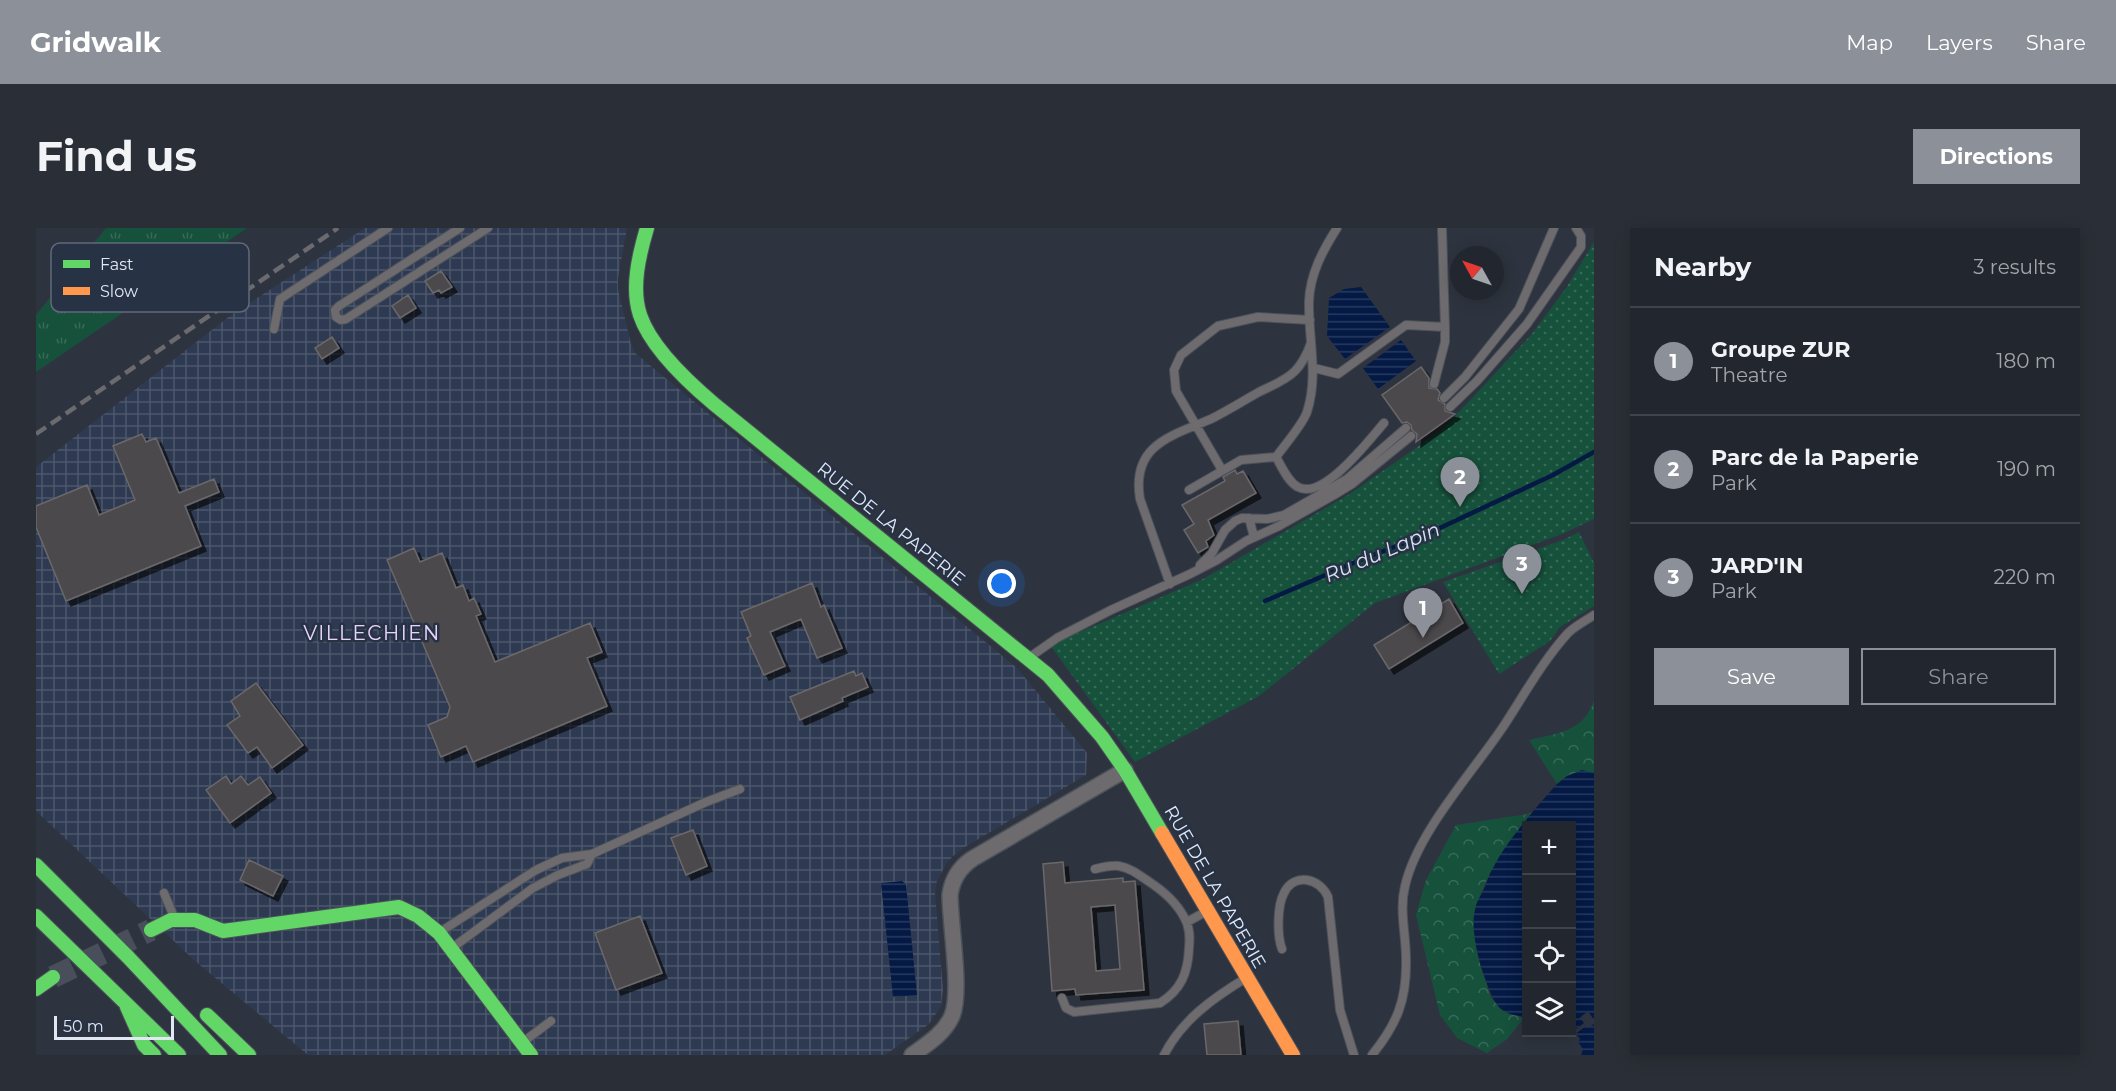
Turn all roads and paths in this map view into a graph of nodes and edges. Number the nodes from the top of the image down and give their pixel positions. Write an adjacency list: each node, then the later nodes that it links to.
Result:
1 (388, 228): 11 (lane)
2 (460, 228): 3 (lane)
3 (489, 228)
4 (647, 228): 29 (main road, RUE DE LA PAPERIE)
5 (1337, 228): 9 (lane)
6 (1442, 228): 10 (lane)
7 (1554, 228): 15 (lane)
8 (1576, 228): 16 (lane)
9 (1310, 320): 12 (lane); 18 (lane)
10 (1445, 327): 13 (lane); 14 (lane)
11 (274, 329)
12 (1311, 343): 13 (lane); 18 (lane)
13 (1314, 368): 21 (lane)
14 (1434, 384)
15 (1444, 398)
16 (1450, 407)
17 (1384, 423): 21 (lane)
18 (1196, 425): 22 (lane); 27 (lane)
19 (1406, 428): 24 (lane)
20 (1412, 436): 25 (lane)
21 (1276, 458): 22 (lane)
22 (1222, 470): 23 (lane)
23 (1189, 490)
24 (1249, 518): 25 (lane); 26 (lane)
25 (1254, 537): 26 (lane)
26 (1192, 573): 27 (lane)
27 (1170, 584): 29 (lane)
28 (1594, 615): 63 (lane)
29 (1029, 658): 30 (main road, RUE DE LA PAPERIE)
30 (1125, 770): 36 (main road, RUE DE LA PAPERIE); 59 (street)
31 (740, 789): 32 (lane)
32 (592, 854): 41 (lane); 42 (lane)
33 (36, 865): 44 (main road)
34 (1095, 869): 39 (lane)
35 (164, 894): 38 (lane)
36 (1208, 910): 39 (lane); 47 (main road, RUE DE LA PAPERIE)
37 (36, 916): 50 (main road)
38 (176, 920): 40 (main road); 41 (main road)
39 (1187, 922): 49 (lane)
40 (151, 930)
41 (439, 933): 42 (main road)
42 (451, 949): 53 (main road)
43 (1282, 949): 62 (lane)
44 (128, 957): 45 (main road); 56 (main road)
45 (160, 967)
46 (53, 977): 48 (main road)
47 (1247, 977): 60 (lane); 61 (main road, RUE DE LA PAPERIE)
48 (36, 989)
49 (1062, 998)
50 (124, 1000): 54 (main road); 55 (main road)
51 (201, 1009): 57 (main road)
52 (550, 1021): 53 (lane)
53 (522, 1043): 58 (main road)
54 (153, 1055)
55 (179, 1055)
56 (220, 1055)
57 (249, 1055)
58 (531, 1055)
59 (912, 1055)
60 (1164, 1055)
61 (1293, 1055)
62 (1354, 1055)
63 (1372, 1055)

